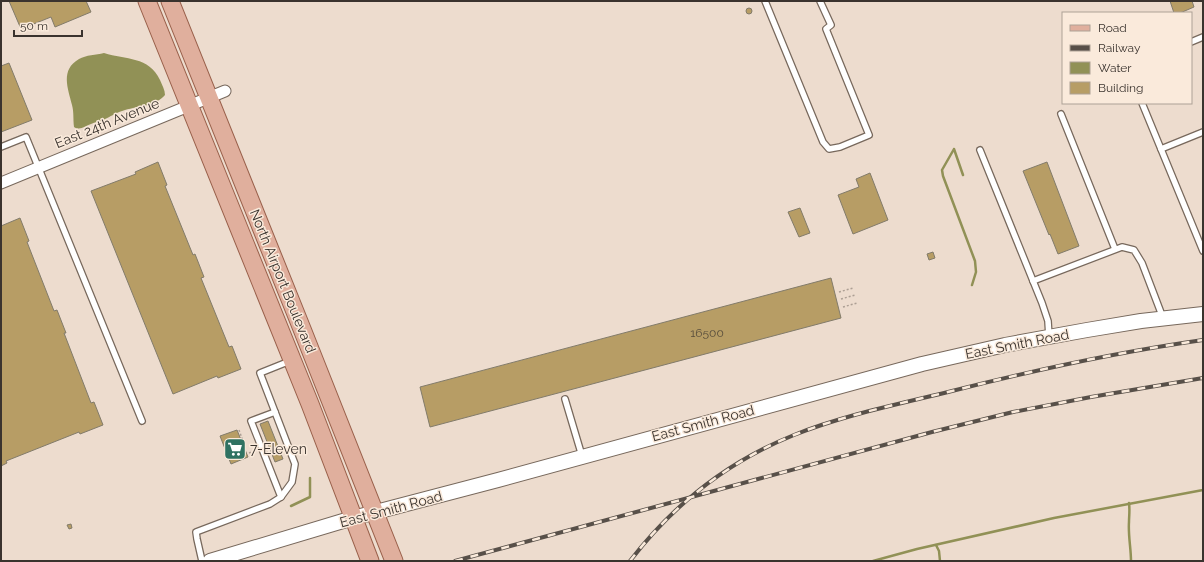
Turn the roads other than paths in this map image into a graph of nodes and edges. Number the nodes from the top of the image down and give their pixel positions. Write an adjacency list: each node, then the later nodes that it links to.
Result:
1 (147, 1): 10 (main road, North Airport Boulevard)
2 (170, 1): 8 (main road, North Airport Boulevard)
3 (764, 1): 4 (lane)
4 (820, 1)
5 (1203, 37): 6 (lane)
6 (1192, 42)
7 (225, 91): 8 (street, East 24th Avenue)
8 (209, 98): 10 (street, East 24th Avenue); 30 (main road, North Airport Boulevard)
9 (1142, 104): 14 (lane)
10 (189, 106): 16 (street, East 24th Avenue); 24 (main road, North Airport Boulevard)
11 (1060, 114): 18 (lane)
12 (1203, 132): 14 (lane)
13 (1, 147): 16 (lane)
14 (1161, 149): 19 (lane)
15 (980, 150): 20 (lane)
16 (39, 167): 17 (street, East 24th Avenue); 27 (lane)
17 (1, 183)
18 (1115, 249): 20 (lane); 22 (lane)
19 (1203, 251)
20 (1033, 281): 23 (lane)
21 (1203, 314): 22 (street, East Smith Road)
22 (1163, 319): 23 (street, East Smith Road)
23 (1049, 337): 28 (street, East Smith Road)
24 (292, 360): 26 (lane); 31 (main road, North Airport Boulevard)
25 (565, 399): 28 (lane)
26 (275, 412): 29 (lane); 29 (lane)
27 (142, 420)
28 (582, 456): 30 (street, East Smith Road)
29 (281, 497): 32 (lane)
30 (375, 512): 31 (street, East Smith Road); 35 (main road, North Airport Boulevard)
31 (353, 518): 33 (street, East Smith Road); 34 (main road, North Airport Boulevard)
32 (202, 561)
33 (210, 561)
34 (370, 561)
35 (394, 561)

